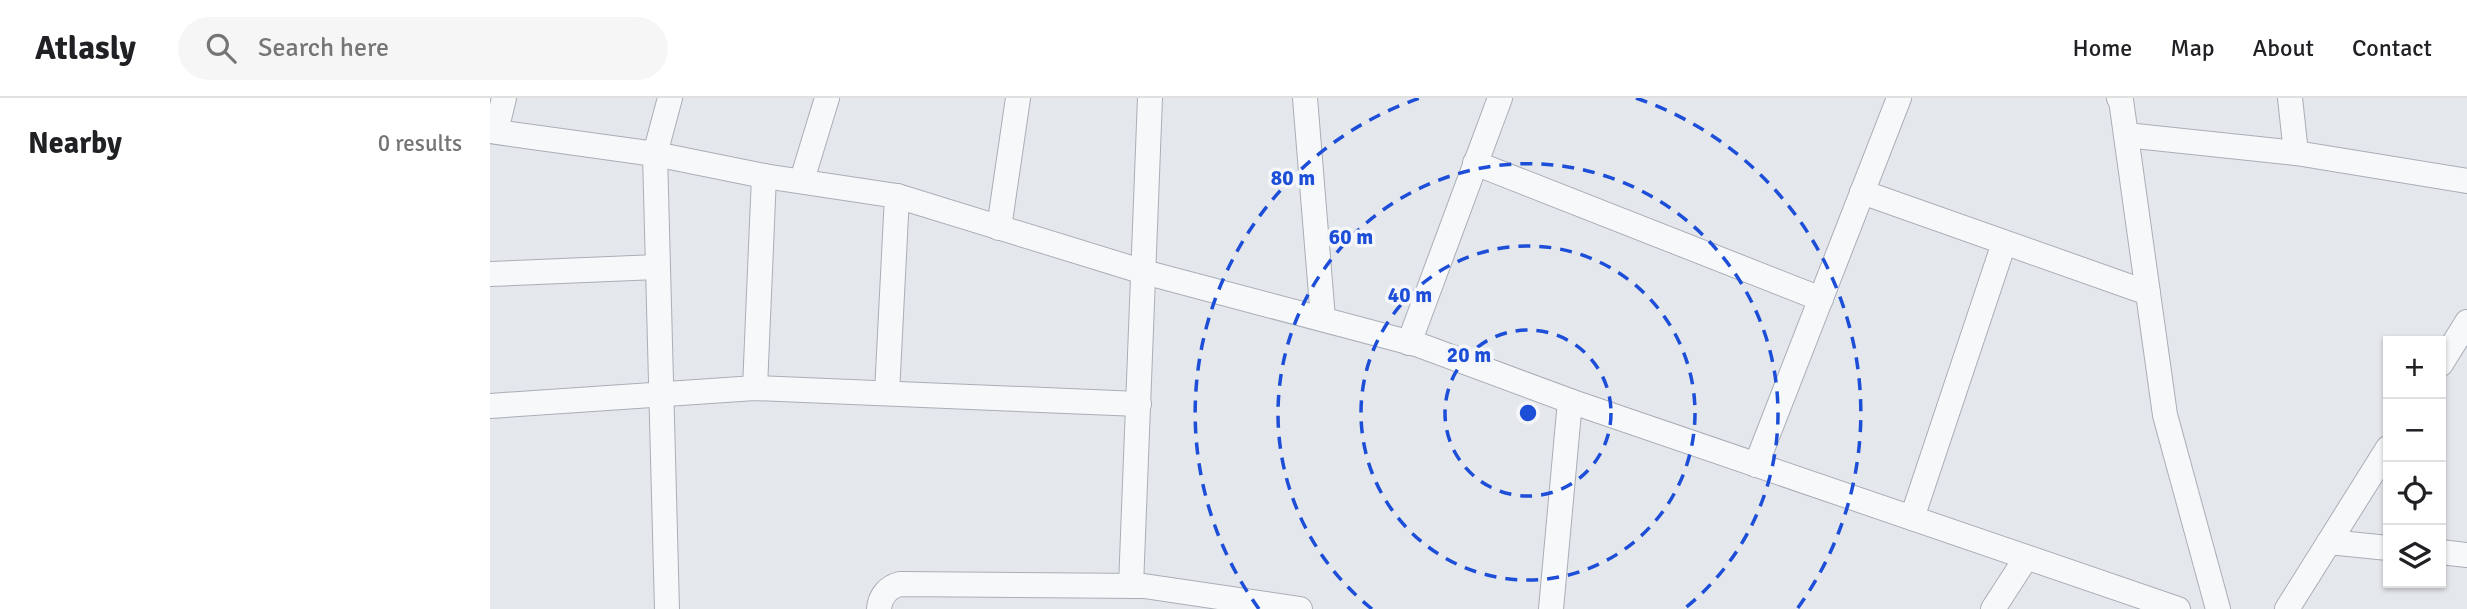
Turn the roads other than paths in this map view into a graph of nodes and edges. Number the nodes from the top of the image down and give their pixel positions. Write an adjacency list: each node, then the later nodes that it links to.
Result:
1 (504, 98): 11 (street)
2 (670, 98): 14 (street)
3 (827, 98): 17 (street)
4 (1018, 98): 21 (street)
5 (1150, 98): 24 (street)
6 (1305, 98): 28 (street)
7 (1500, 98): 15 (street)
8 (1899, 98): 19 (street)
9 (2119, 98): 12 (street)
10 (2290, 98): 13 (street)
11 (493, 131): 14 (street)
12 (2126, 135): 13 (street); 26 (street)
13 (2296, 153): 18 (street)
14 (655, 155): 16 (street); 23 (street)
15 (1475, 163): 27 (street); 30 (street)
16 (764, 176): 17 (street); 32 (street)
17 (802, 180): 20 (street)
18 (2467, 181)
19 (1862, 192): 22 (street); 27 (street)
20 (897, 197): 21 (street); 33 (street)
21 (999, 228): 24 (street)
22 (2004, 243): 26 (street); 40 (street)
23 (657, 267): 25 (street); 34 (street)
24 (1144, 272): 28 (street); 36 (street)
25 (490, 274)
26 (2148, 293): 53 (street)
27 (1821, 299): 39 (street)
28 (1323, 319): 30 (street)
29 (2467, 322): 31 (street)
30 (1409, 343): 35 (street)
31 (2446, 356)
32 (755, 388): 33 (street); 34 (street)
33 (887, 393): 36 (street)
34 (660, 394): 37 (street); 47 (street)
35 (1570, 401): 39 (street); 50 (street)
36 (1139, 404): 46 (street)
37 (490, 405)
38 (2383, 456): 41 (street)
39 (1756, 465): 40 (street)
40 (1912, 519): 45 (street)
41 (2329, 542): 42 (street); 54 (street)
42 (2383, 547)
43 (2446, 553): 44 (street)
44 (2467, 555)
45 (2026, 558): 51 (street); 52 (street)
46 (1131, 586): 48 (street); 49 (street)
47 (667, 609)
48 (879, 609)
49 (1300, 609)
50 (1551, 609)
51 (1993, 609)
52 (2178, 609)
53 (2218, 609)
54 (2287, 609)

